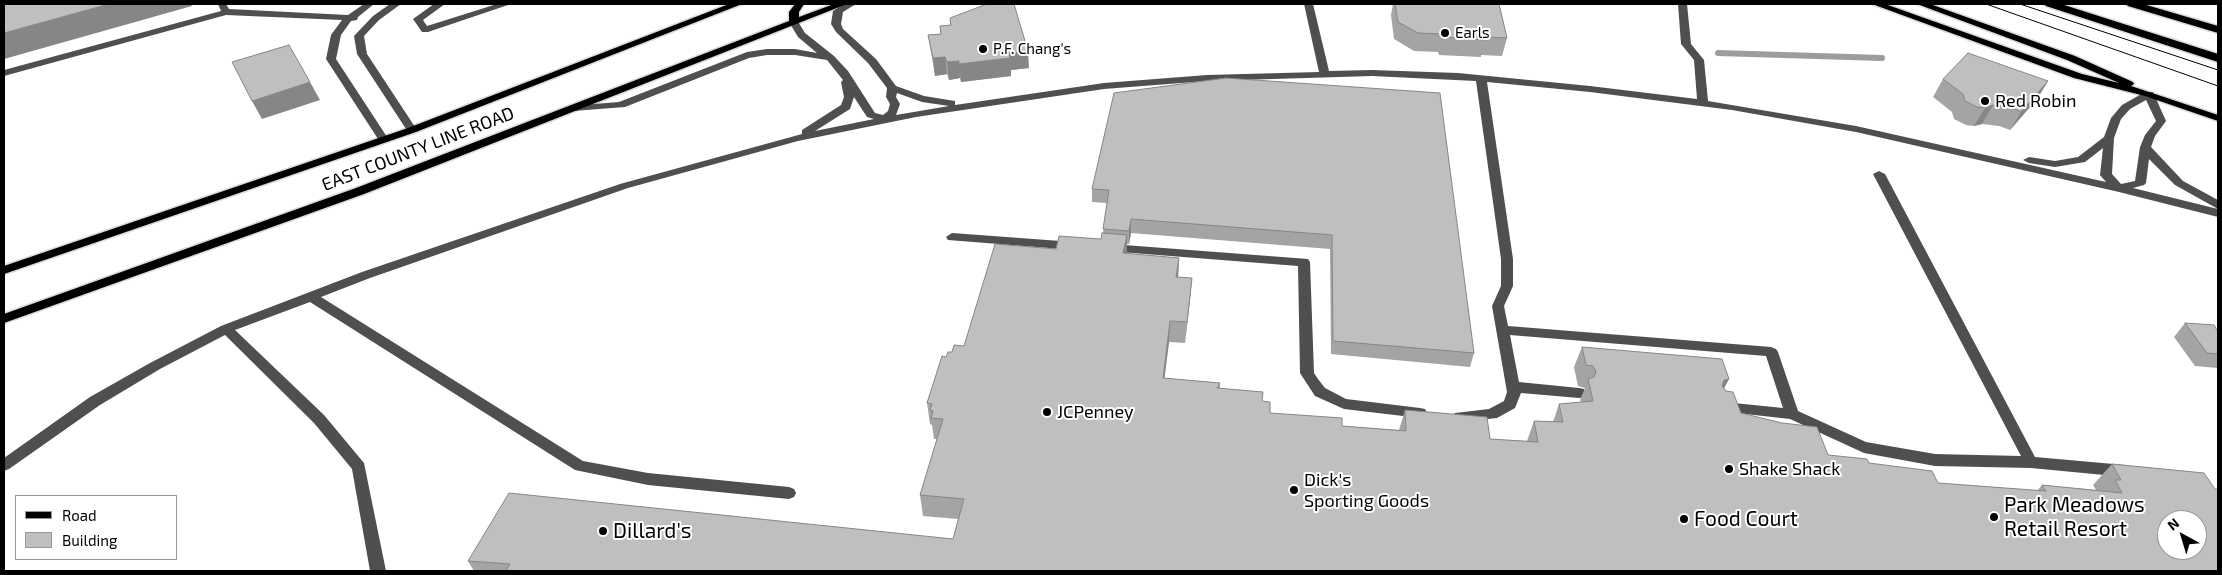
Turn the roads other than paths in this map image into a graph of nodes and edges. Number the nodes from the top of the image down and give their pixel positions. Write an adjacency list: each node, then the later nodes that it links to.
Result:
1 (370, 4): 16 (street)
2 (396, 4): 17 (street)
3 (440, 4): 4 (street)
4 (506, 4)
5 (736, 4): 33 (main road, EAST COUNTY LINE ROAD)
6 (799, 4): 18 (main road)
7 (842, 4): 18 (main road, EAST COUNTY LINE ROAD)
8 (851, 4): 26 (street)
9 (1308, 4): 24 (street)
10 (1683, 4): 29 (street)
11 (1877, 4): 27 (main road)
12 (1922, 4): 27 (main road)
13 (2050, 4): 21 (highway)
14 (2132, 4): 19 (highway)
15 (224, 8): 16 (street); 22 (street)
16 (348, 18): 17 (street); 36 (street)
17 (376, 18): 33 (street)
18 (794, 22): 20 (street); 30 (main road, EAST COUNTY LINE ROAD)
19 (2218, 30)
20 (830, 58): 23 (street); 30 (street)
21 (2218, 58)
22 (4, 73)
23 (844, 73): 32 (street); 34 (street)
24 (1325, 74): 25 (street); 28 (street)
25 (1481, 79): 29 (street); 50 (street)
26 (892, 88): 28 (street); 32 (street)
27 (2149, 94): 31 (main road); 35 (street); 37 (street)
28 (970, 104): 32 (street)
29 (1703, 104): 38 (street)
30 (573, 108): 48 (main road, EAST COUNTY LINE ROAD)
31 (2218, 118)
32 (885, 120): 34 (street)
33 (412, 130): 36 (main road, EAST COUNTY LINE ROAD)
34 (796, 138): 47 (street)
35 (2108, 138): 38 (street); 40 (street)
36 (384, 140): 46 (main road, EAST COUNTY LINE ROAD)
37 (2145, 147): 40 (street); 41 (street)
38 (2002, 162): 40 (street)
39 (1879, 174): 55 (street)
40 (2119, 188): 42 (street)
41 (2218, 205)
42 (2218, 213)
43 (952, 237): 44 (street)
44 (1084, 246)
45 (1100, 247): 51 (street)
46 (4, 270)
47 (310, 296): 49 (street); 58 (street)
48 (4, 320)
49 (226, 329): 56 (street); 59 (street)
50 (1503, 330): 51 (street); 54 (street)
51 (1513, 387): 52 (street)
52 (1579, 393)
53 (1720, 406): 54 (street)
54 (1792, 414): 55 (street)
55 (2031, 462): 57 (street)
56 (4, 465)
57 (2144, 472)
58 (789, 492)
59 (378, 571)

